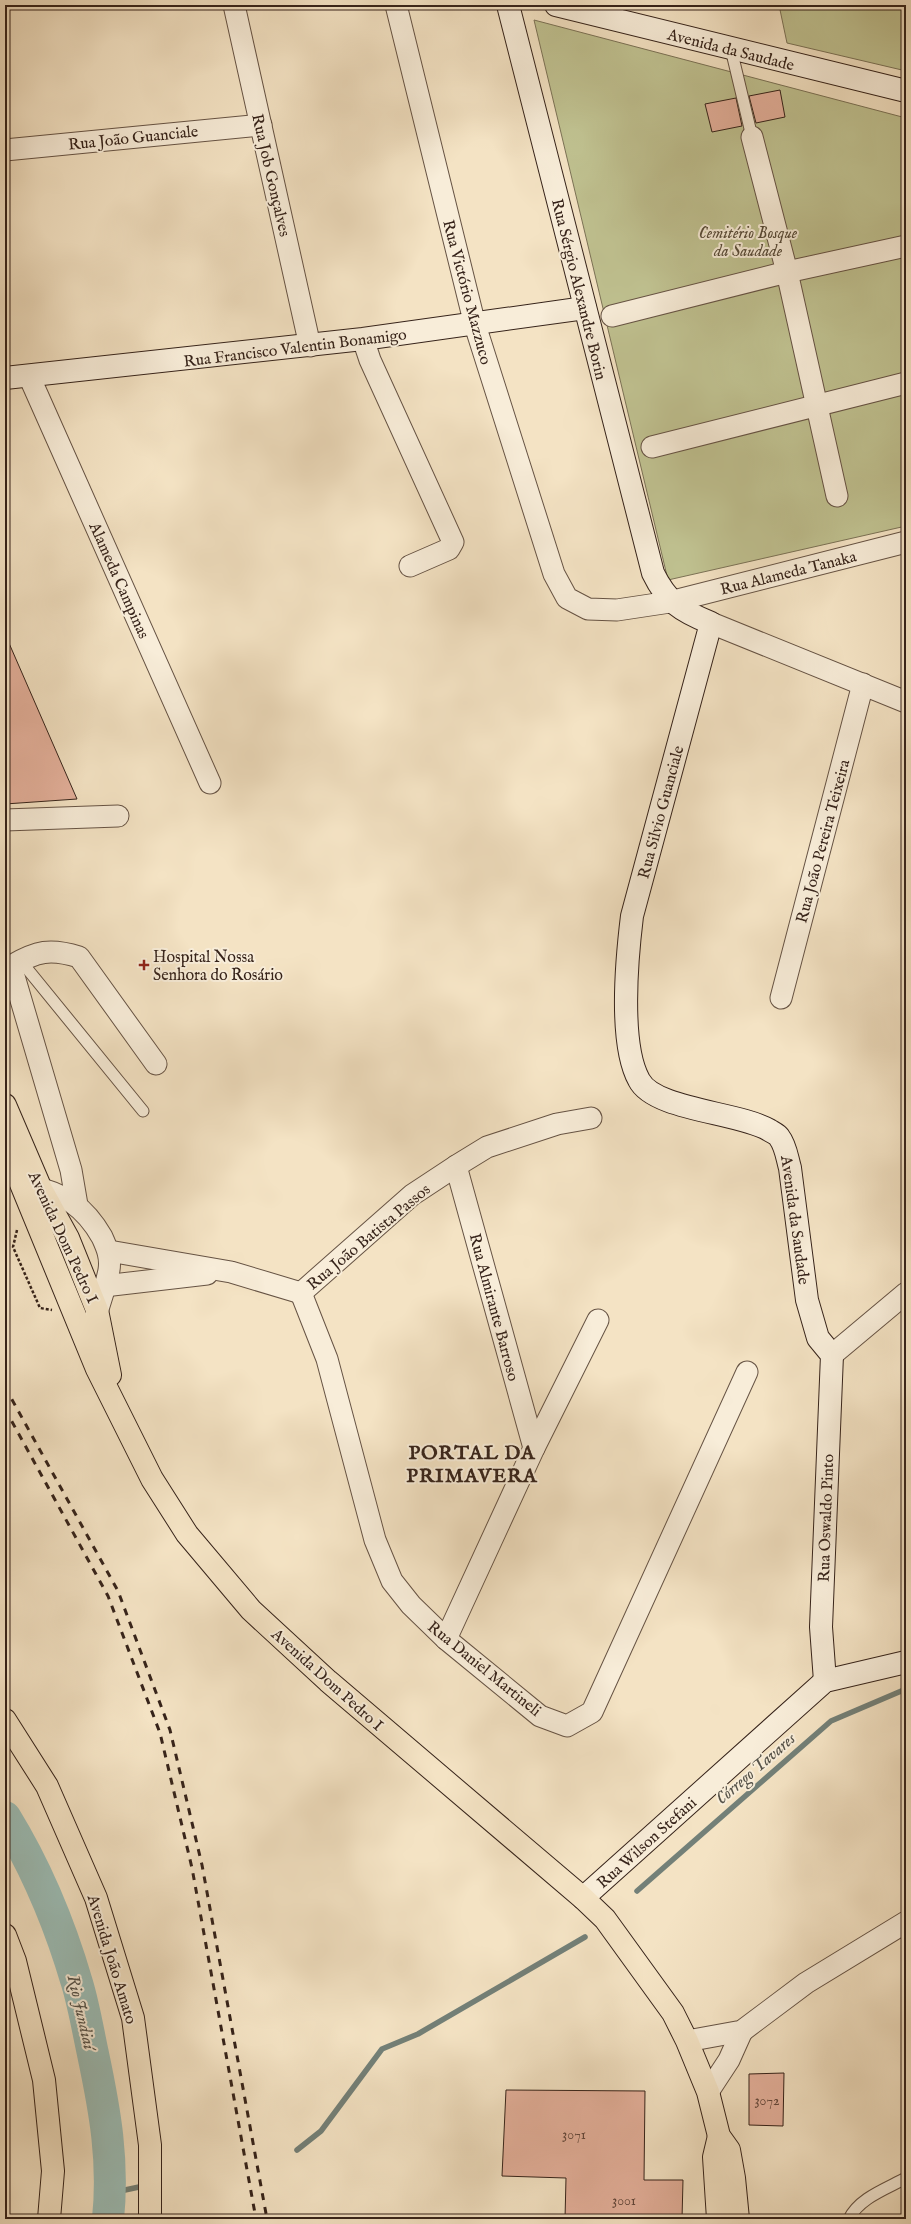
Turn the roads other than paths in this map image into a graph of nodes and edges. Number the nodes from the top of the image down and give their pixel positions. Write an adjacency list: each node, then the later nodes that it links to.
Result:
1 (234, 5): 7 (street, Rua Job Gonçalves)
2 (396, 5): 14 (street, Rua Victório Mazzuco)
3 (508, 5): 12 (street, Rua Sérgio Alexandre Borin)
4 (556, 5): 5 (street, Avenida da Saudade)
5 (731, 49): 6 (street, Avenida da Saudade); 8 (lane)
6 (906, 91)
7 (261, 124): 9 (street, Rua João Guanciale); 16 (street, Rua Job Gonçalves)
8 (752, 137): 11 (street)
9 (5, 150)
10 (906, 246): 11 (street)
11 (787, 272): 13 (street); 20 (street)
12 (585, 308): 14 (street, Rua Francisco Valentin Bonamigo); 25 (street, Rua Sérgio Alexandre Borin)
13 (612, 316)
14 (475, 325): 15 (street, Rua Francisco Valentin Bonamigo); 25 (street, Rua Victório Mazzuco)
15 (363, 339): 16 (street, Rua Francisco Valentin Bonamigo); 24 (street)
16 (310, 346): 17 (street, Rua Francisco Valentin Bonamigo)
17 (29, 376): 18 (street, Rua Francisco Valentin Bonamigo); 29 (street, Alameda Campinas)
18 (5, 378)
19 (906, 382): 20 (street)
20 (816, 404): 21 (street); 22 (street)
21 (652, 447)
22 (837, 496)
23 (906, 542): 25 (street, Rua Alameda Tanaka)
24 (410, 566)
25 (670, 602): 26 (street)
26 (711, 623): 27 (street); 35 (street, Rua Silvio Guanciale)
27 (863, 684): 28 (street); 33 (street, Rua João Pereira Teixeira)
28 (906, 702)
29 (210, 783)
30 (118, 816): 31 (street)
31 (5, 820)
32 (12, 960): 34 (street); 37 (lane); 42 (street)
33 (781, 998)
34 (156, 1064)
35 (639, 1082): 51 (street, Avenida da Saudade)
36 (5, 1105): 41 (main road, Avenida Dom Pedro I)
37 (143, 1111)
38 (591, 1118): 40 (street, Rua João Batista Passos)
39 (5, 1144): 41 (main road, Avenida Dom Pedro I)
40 (456, 1166): 46 (street, Rua João Batista Passos); 54 (street, Rua Almirante Barroso)
41 (31, 1187): 42 (street); 48 (main road, Avenida Dom Pedro I); 50 (main road, Avenida Dom Pedro I)
42 (77, 1205): 43 (street)
43 (109, 1251): 44 (street, Rua João Batista Passos); 45 (street)
44 (231, 1272): 45 (street, Rua João Batista Passos); 46 (street, Rua João Batista Passos)
45 (104, 1286): 48 (street)
46 (301, 1293): 55 (street, Rua Daniel Martineli)
47 (906, 1293): 51 (street)
48 (97, 1310): 50 (street); 53 (main road, Avenida Dom Pedro I)
49 (598, 1320): 54 (street)
50 (88, 1350): 53 (main road, Avenida Dom Pedro I)
51 (832, 1355): 57 (street, Rua Oswaldo Pinto)
52 (746, 1372): 55 (street, Rua Daniel Martineli)
53 (121, 1419): 59 (main road, Avenida Dom Pedro I)
54 (534, 1448): 55 (street)
55 (446, 1639)
56 (906, 1662): 57 (street, Rua Wilson Stefani)
57 (825, 1681): 59 (street, Rua Wilson Stefani)
58 (5, 1720): 68 (main road, Avenida João Amato)
59 (583, 1898): 63 (main road, Avenida Dom Pedro I)
60 (906, 1922): 62 (street)
61 (5, 1935): 67 (main road)
62 (742, 2031): 63 (street); 64 (street)
63 (687, 2041): 64 (main road, Avenida Dom Pedro I)
64 (708, 2092): 65 (main road, Avenida Dom Pedro I)
65 (719, 2136): 69 (main road); 70 (main road)
66 (906, 2178): 71 (lane)
67 (49, 2219)
68 (150, 2219)
69 (718, 2219)
70 (738, 2219)
71 (849, 2219)

